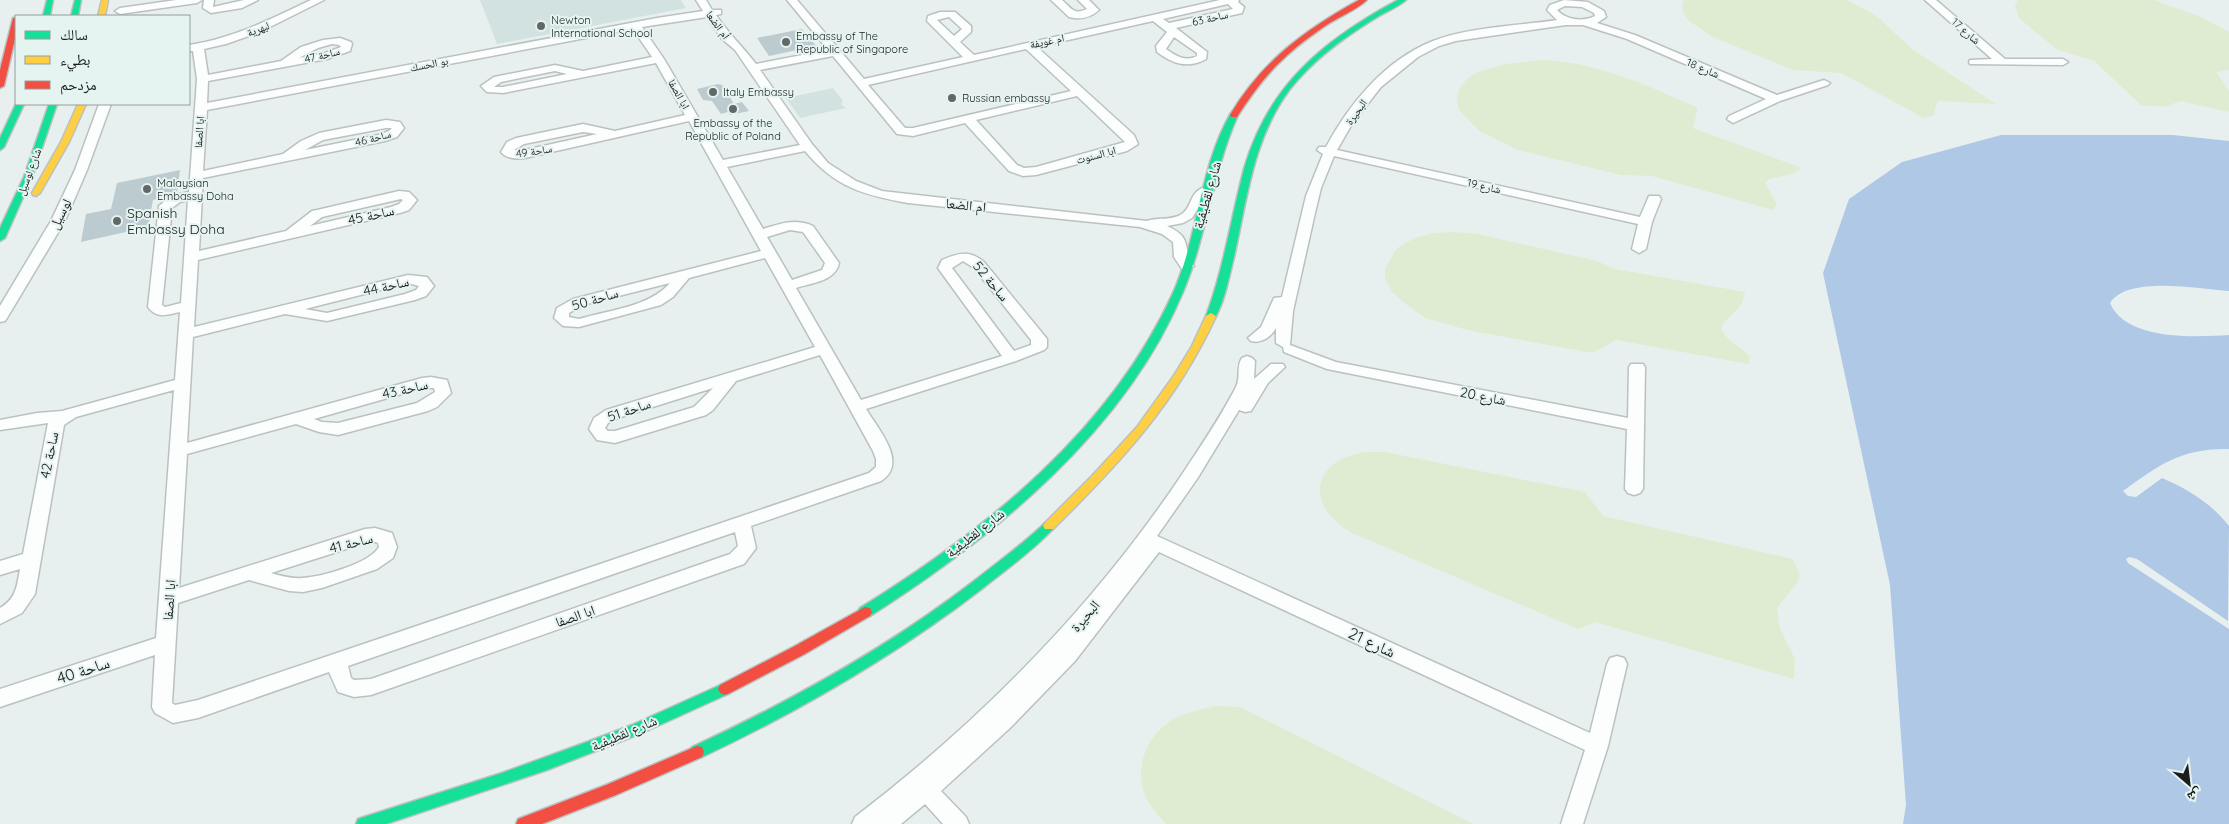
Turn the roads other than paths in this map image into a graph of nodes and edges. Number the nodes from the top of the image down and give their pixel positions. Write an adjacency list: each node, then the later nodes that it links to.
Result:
1 (50, 0): 24 (main road)
2 (78, 0): 25 (main road)
3 (105, 0): 26 (main road)
4 (122, 0): 23 (street)
5 (196, 0): 23 (street)
6 (209, 0): 7 (street)
7 (253, 0)
8 (293, 0): 17 (street)
9 (701, 0): 22 (street, أم الضعا)
10 (792, 0): 39 (street)
11 (1056, 0): 27 (street)
12 (1083, 0): 27 (street)
13 (1232, 0): 18 (street, ام غويفة); 32 (street, ساحة 63)
14 (1364, 0): 71 (main road, شارع لقطيفية)
15 (1403, 0): 120 (main road)
16 (1930, 0): 44 (street, شارع 17)
17 (315, 2): 38 (street, لبهرية)
18 (1206, 3): 28 (street, ام غويفة)
19 (1576, 3): 20 (street, البحيرة); 21 (street, شارع 18)
20 (1552, 6): 29 (street, شارع 18); 34 (street, البحيرة)
21 (1600, 7): 29 (street, البحيرة); 35 (street, شارع 18)
22 (712, 9): 31 (street, بو الحسك); 47 (street, أم الضعا)
23 (119, 14)
24 (46, 15)
25 (75, 15)
26 (102, 15)
27 (1081, 16): 33 (street)
28 (1155, 18): 32 (street, ساحة 63); 33 (street, ام غويفة)
29 (1578, 22): 34 (street, البحيرة); 35 (street, شارع 18)
30 (15, 24): 48 (main road)
31 (636, 26): 42 (street, ابا الصفا); 60 (street, بو الحسك)
32 (1170, 29)
33 (1095, 31): 37 (street, ام غويفة)
34 (1474, 33): 67 (street, البحيرة)
35 (1631, 37): 55 (street, شارع 18)
36 (954, 41): 41 (street)
37 (1028, 45): 41 (street, ام غويفة); 54 (street, ابا السنوت)
38 (196, 47): 49 (street, ابا الصفا)
39 (835, 52): 40 (street); 51 (street)
40 (811, 57): 47 (street)
41 (971, 58): 51 (street, ام غويفة)
42 (658, 59): 50 (street); 61 (street, ابا الصفا)
43 (1974, 62): 44 (street, شارع 17)
44 (2002, 62): 45 (street, شارع 17)
45 (2062, 62)
46 (284, 64): 46 (street, ساحة 47); 49 (street, ساحة 47)
47 (754, 70): 65 (street, أم الضعا)
48 (2, 74): 53 (main road)
49 (203, 74): 60 (street, ابا الصفا)
50 (583, 74): 50 (street)
51 (860, 83): 62 (street)
52 (1824, 84): 55 (street)
53 (0, 86)
54 (1080, 92): 62 (street); 62 (street, ابا السنوت)
55 (1776, 99): 63 (street)
56 (20, 105): 66 (main road)
57 (53, 105): 76 (main road, شارع لوسيل)
58 (82, 105): 76 (main road)
59 (105, 105): 89 (street, لوسيل)
60 (201, 108): 70 (street, ابا الصفا)
61 (692, 117): 64 (street, ساحة 49); 69 (street, ابا الصفا)
62 (968, 119)
63 (1733, 119)
64 (614, 134): 64 (street, ساحة 49)
65 (806, 145): 69 (street); 75 (street, ام الضعا)
66 (0, 147)
67 (1327, 150): 74 (street, شارع 19); 86 (street, البحيرة)
68 (286, 158): 68 (street, ساحة 46); 70 (street, ساحة 46)
69 (726, 163): 78 (street, ابا الصفا)
70 (196, 176): 72 (street, ابا الصفا)
71 (1208, 190): 75 (street, ام الضعا); 83 (main road, شارع لقطيفية)
72 (195, 195): 82 (street, ابا الصفا); 87 (street)
73 (1654, 199): 74 (street)
74 (1645, 222): 80 (street)
75 (1140, 224): 83 (street, ام الضعا)
76 (7, 225): 79 (main road, شارع لوسيل)
77 (291, 233): 77 (street, ساحة 45); 82 (street, ساحة 45)
78 (758, 234): 81 (street, ابا الصفا); 85 (street)
79 (0, 238)
80 (1639, 249)
81 (768, 253): 84 (street, ساحة 50); 85 (street, ابا الصفا)
82 (191, 256): 87 (street, ابا الصفا)
83 (1187, 266): 119 (main road, شارع لقطيفية)
84 (684, 275): 84 (street, ساحة 50)
85 (787, 286): 92 (street, ابا الصفا)
86 (1284, 303): 91 (street, البحيرة); 93 (street, البحيرة)
87 (188, 306): 90 (street, ابا الصفا)
88 (287, 310): 88 (street, ساحة 44); 90 (street, ساحة 44)
89 (0, 318)
90 (186, 334): 97 (street, ابا الصفا)
91 (1247, 348): 93 (street); 93 (street); 103 (street, البحيرة)
92 (823, 350): 96 (street, ساحة 51); 98 (street, ابا الصفا)
93 (1284, 356): 102 (street, شارع 20); 103 (street, البحيرة)
94 (1012, 358): 94 (street, ساحة 52); 98 (street, ساحة 52)
95 (1637, 367): 102 (street)
96 (730, 378): 96 (street, ساحة 51)
97 (183, 383): 99 (street, ساحة 42); 104 (street, ابا الصفا)
98 (855, 407): 106 (street, ابا الصفا)
99 (64, 416): 101 (street); 108 (street, ساحة 42)
100 (298, 418): 100 (street, ساحة 43); 104 (street, ساحة 43)
101 (0, 425)
102 (1634, 425): 105 (street)
103 (1213, 449): 107 (street, البحيرة)
104 (178, 451): 111 (street, ابا الصفا)
105 (1634, 489)
106 (742, 524): 114 (street, ابا الصفا); 114 (street, ابا الصفا)
107 (1152, 541): 117 (street, شارع 21); 118 (street, البحيرة)
108 (30, 560): 109 (street); 112 (street, ساحة 42)
109 (0, 568)
110 (249, 573): 110 (street, ساحة 41); 111 (street, ساحة 41)
111 (170, 598): 113 (street, ابا الصفا)
112 (0, 616)
113 (166, 642): 114 (street, ابا الصفا); 116 (street, ساحة 40)
114 (338, 661)
115 (1618, 664): 117 (street)
116 (0, 698)
117 (1597, 746): 124 (street)
118 (923, 786): 121 (street, البحيرة); 122 (street, البحيرة); 123 (street)
119 (364, 824)
120 (524, 824)
121 (863, 824)
122 (884, 824)
123 (958, 824)
124 (1572, 824)

